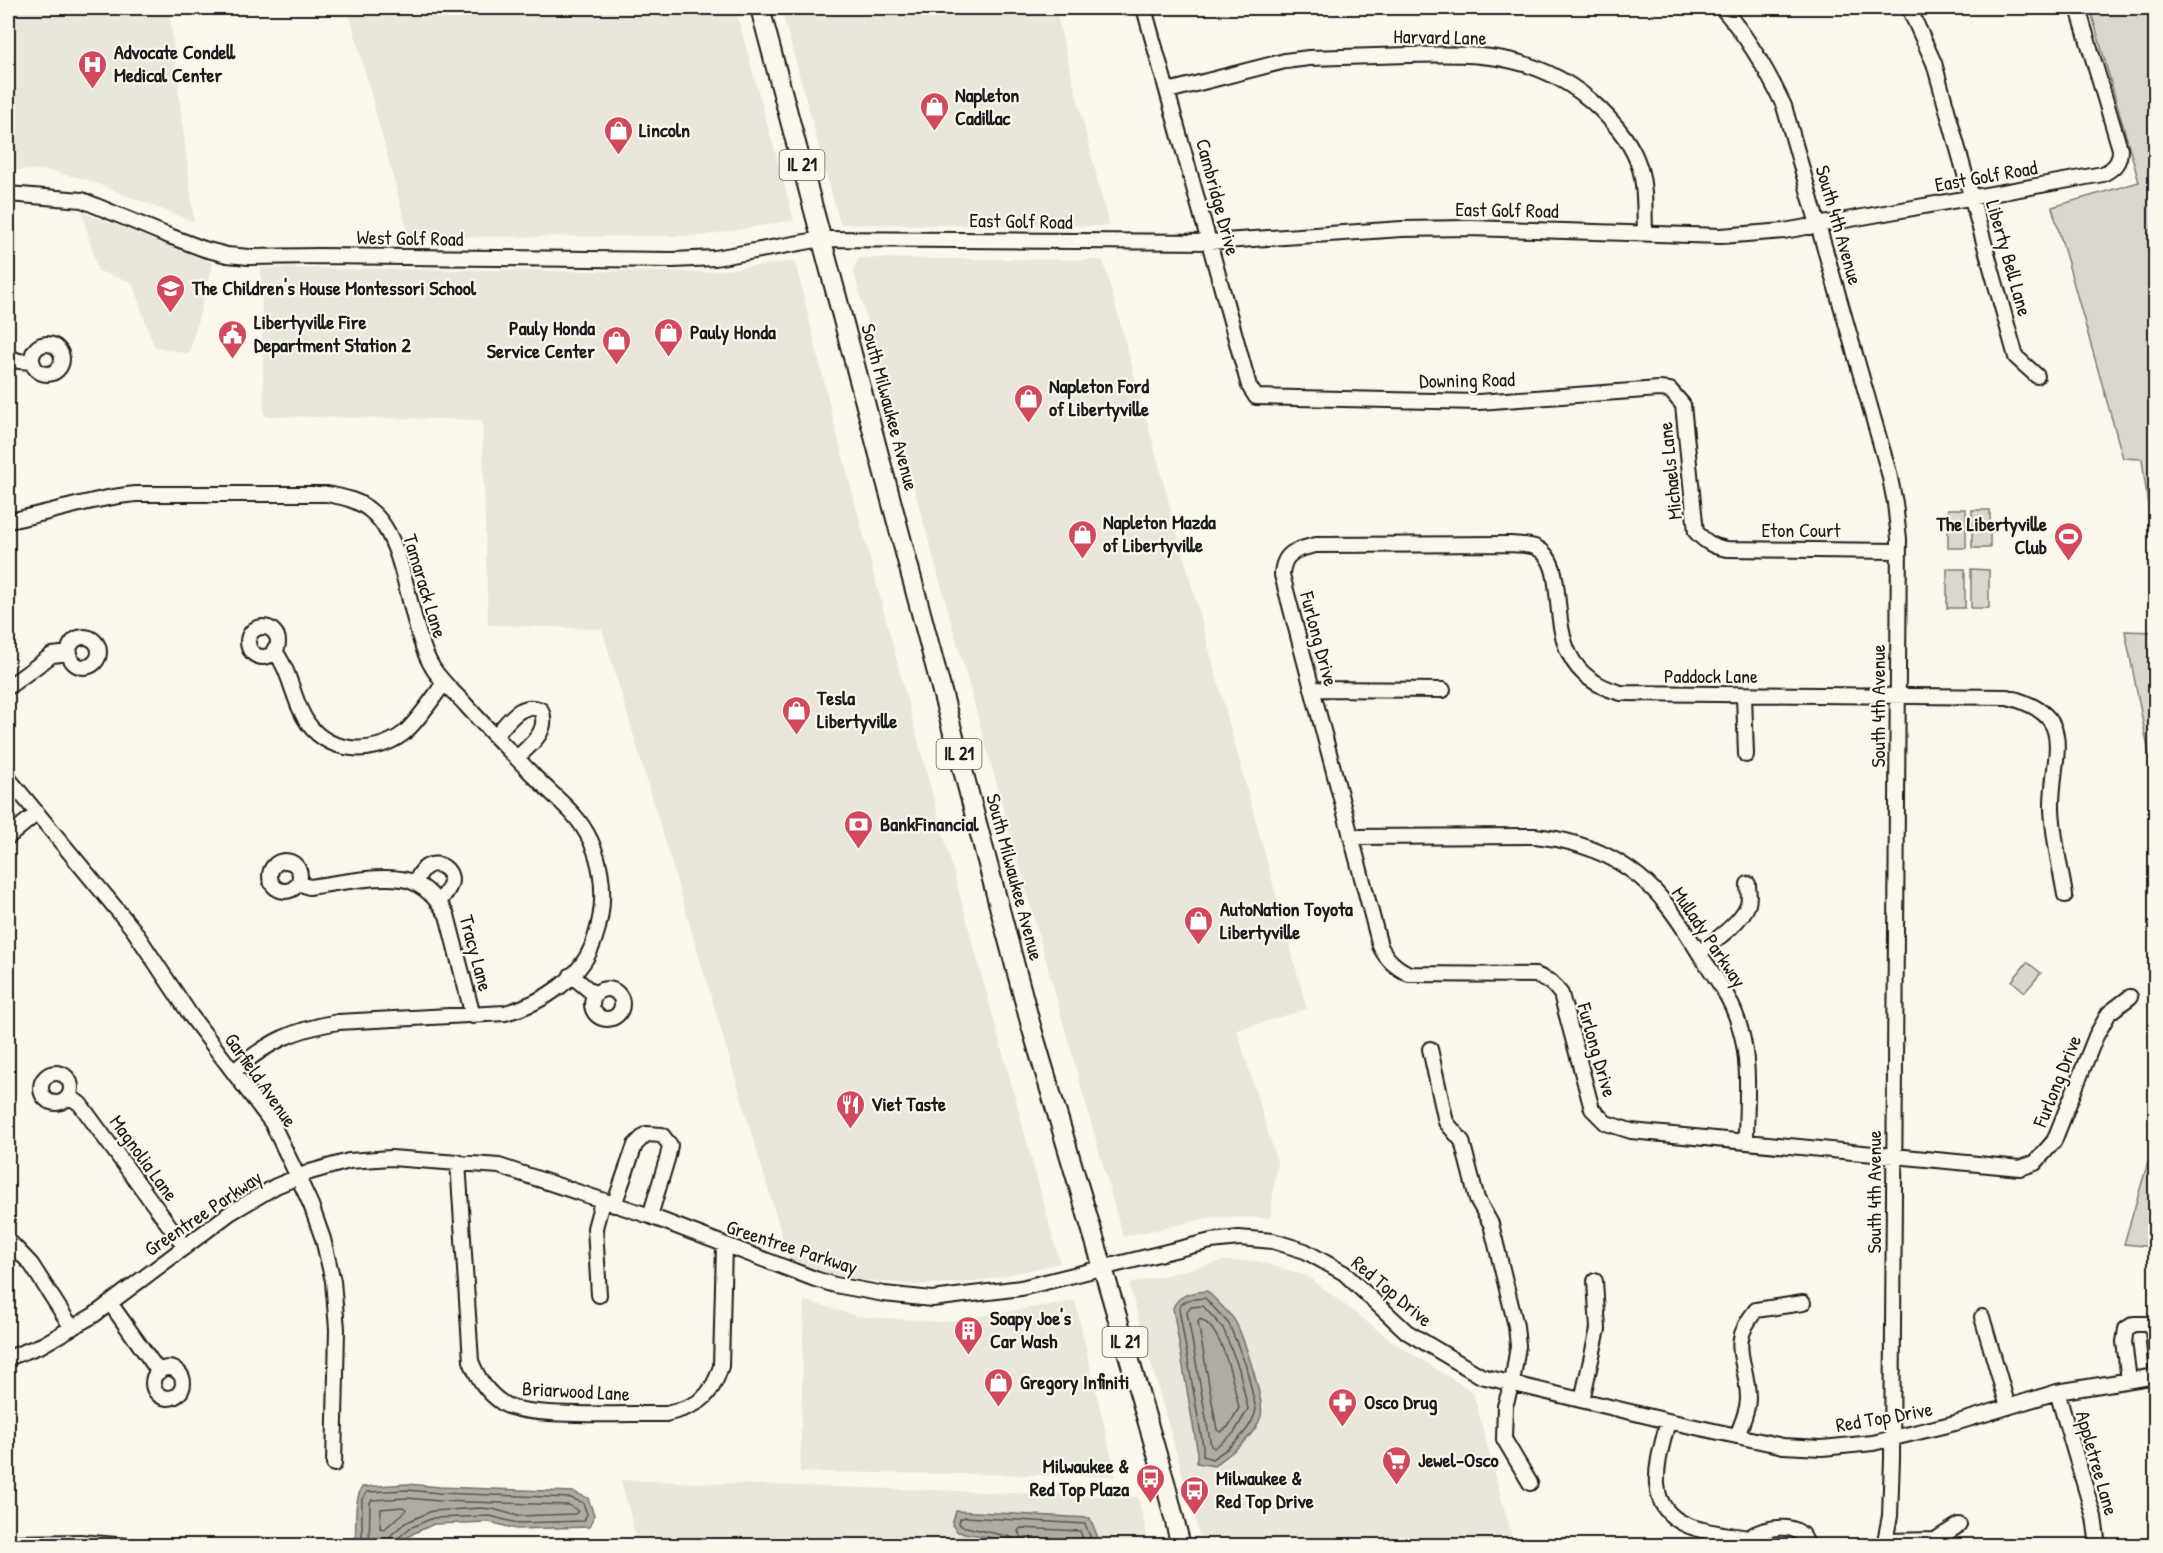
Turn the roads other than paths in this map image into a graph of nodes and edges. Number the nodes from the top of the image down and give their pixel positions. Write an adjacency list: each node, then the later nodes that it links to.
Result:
1 (760, 8): 11 (main road, South Milwaukee Avenue / IL 21)
2 (1144, 8): 6 (street, Cambridge Drive)
3 (1722, 8): 9 (street, South 4th Avenue)
4 (1909, 8): 8 (street, Liberty Bell Lane)
5 (2078, 8): 8 (street, East Golf Road)
6 (1168, 92): 10 (street, Harvard Lane); 12 (street, Cambridge Drive)
7 (8, 194): 11 (street, West Golf Road)
8 (1972, 198): 9 (street, East Golf Road); 15 (street, Liberty Bell Lane)
9 (1819, 226): 10 (street, East Golf Road); 20 (street, South 4th Avenue)
10 (1646, 233): 12 (street, East Golf Road)
11 (822, 239): 12 (street, East Golf Road); 59 (main road, South Milwaukee Avenue / IL 21)
12 (1210, 242): 17 (street, Cambridge Drive)
13 (8, 357): 14 (street)
14 (32, 362)
15 (2037, 376)
16 (1680, 390): 17 (street, Downing Road); 19 (street, Michaels Lane)
17 (1254, 400)
18 (8, 521): 24 (street, Tamarack Lane)
19 (1705, 541): 20 (street, Eton Court)
20 (1899, 551): 29 (street, South 4th Avenue)
21 (1288, 557): 26 (street, Furlong Drive); 28 (street, Paddock Lane)
22 (274, 650): 24 (street)
23 (70, 653): 25 (street)
24 (444, 683): 30 (street, Tamarack Lane)
25 (8, 687)
26 (1312, 689): 27 (street); 36 (street, Furlong Drive)
27 (1443, 690)
28 (1744, 695): 29 (street, Paddock Lane); 31 (street)
29 (1897, 696): 40 (street, Paddock Lane); 51 (street, South 4th Avenue)
30 (495, 735): 32 (street, Tamarack Lane); 32 (street)
31 (1746, 755)
32 (517, 758): 43 (street, Tamarack Lane)
33 (8, 778): 34 (street, Garfield Avenue)
34 (37, 813): 35 (street); 48 (street, Garfield Avenue)
35 (8, 837)
36 (1351, 837): 42 (street, Mullady Parkway); 50 (street, Furlong Drive)
37 (415, 883): 38 (street, Tracy Lane); 41 (street, Tracy Lane); 41 (street, Tracy Lane)
38 (298, 884)
39 (1748, 884): 42 (street)
40 (2065, 895)
41 (439, 902): 46 (street, Tracy Lane)
42 (1699, 953): 50 (street, Mullady Parkway)
43 (571, 975): 44 (street); 46 (street, Tamarack Lane)
44 (595, 995)
45 (2130, 997): 51 (street, Furlong Drive)
46 (473, 1016): 48 (street, Tamarack Lane)
47 (1430, 1049): 71 (street)
48 (234, 1071): 53 (street, Garfield Avenue)
49 (69, 1096): 58 (street, Magnolia Lane)
50 (1746, 1142): 51 (street, Furlong Drive)
51 (1894, 1156): 77 (street, South 4th Avenue)
52 (458, 1162): 53 (street, Greentree Parkway); 54 (street, Greentree Parkway); 57 (street, Briarwood Lane)
53 (298, 1177): 58 (street, Greentree Parkway); 78 (street, Garfield Avenue)
54 (608, 1203): 55 (street, Greentree Parkway); 55 (street); 61 (street)
55 (650, 1216): 57 (street, Greentree Parkway)
56 (8, 1240): 65 (street)
57 (724, 1246): 59 (street, Greentree Parkway)
58 (185, 1247): 62 (street, Greentree Parkway)
59 (1103, 1268): 71 (street, Red Top Drive); 85 (main road, South Milwaukee Avenue / IL 21)
60 (1595, 1281): 73 (street)
61 (599, 1295)
62 (110, 1303): 65 (street, Greentree Parkway); 68 (street)
63 (1803, 1303): 76 (street)
64 (1982, 1317): 74 (street)
65 (72, 1328): 66 (street, Greentree Parkway)
66 (8, 1358)
67 (2156, 1365): 70 (street)
68 (159, 1371)
69 (2156, 1376): 70 (street, Red Top Drive)
70 (2129, 1380): 72 (street, Red Top Drive)
71 (1512, 1383): 73 (street, Red Top Drive); 79 (street)
72 (2057, 1392): 74 (street, Red Top Drive); 87 (street, Appletree Lane)
73 (1582, 1400): 75 (street, Red Top Drive)
74 (2008, 1407): 77 (street, Red Top Drive)
75 (1668, 1421): 76 (street, Red Top Drive); 81 (street)
76 (1737, 1436): 77 (street, Red Top Drive)
77 (1892, 1439): 83 (street, South 4th Avenue)
78 (334, 1464)
79 (1530, 1483)
80 (1959, 1525): 83 (street)
81 (1751, 1542): 86 (street)
82 (8, 1543): 84 (street)
83 (1884, 1543)
84 (129, 1545)
85 (1181, 1545)
86 (1807, 1545)
87 (2098, 1545)

